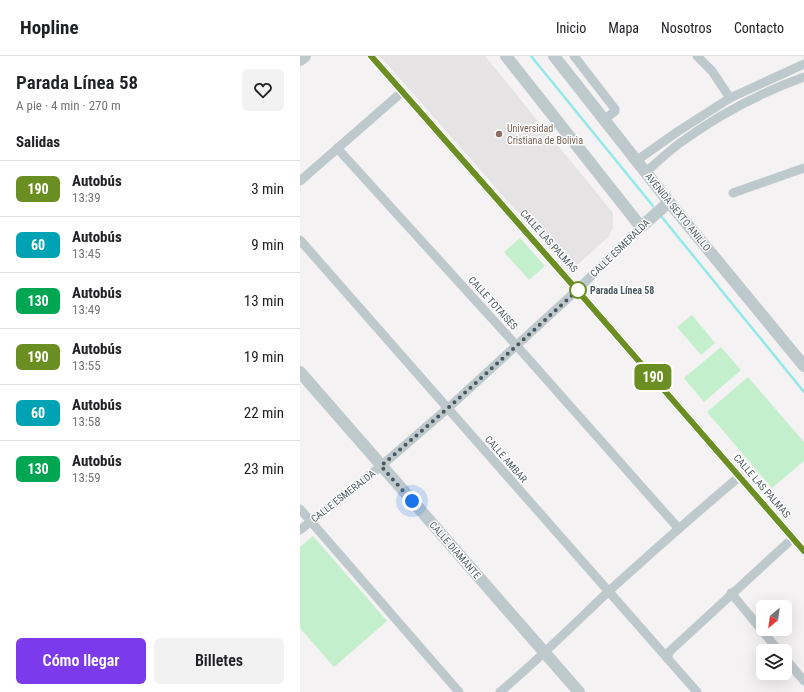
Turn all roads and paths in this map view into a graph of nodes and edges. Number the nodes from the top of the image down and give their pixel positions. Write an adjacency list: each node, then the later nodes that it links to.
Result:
1 (305, 56): 7 (street)
2 (371, 56): 14 (street, CALLE LAS PALMAS)
3 (506, 56): 24 (street)
4 (554, 56): 12 (street, AVENIDA SEXTO ANILLO)
5 (574, 56): 9 (street)
6 (697, 56): 15 (street)
7 (300, 60)
8 (804, 64): 10 (street)
9 (583, 68): 12 (street); 16 (street)
10 (778, 76): 13 (street); 15 (street)
11 (804, 77): 13 (street)
12 (571, 78): 16 (street, AVENIDA SEXTO ANILLO)
13 (783, 85): 20 (street)
14 (402, 92): 17 (street); 26 (street, CALLE LAS PALMAS)
15 (730, 98): 18 (street)
16 (604, 120): 18 (street, AVENIDA SEXTO ANILLO)
17 (337, 148): 21 (street); 27 (street, CALLE TOTAISES)
18 (636, 160): 20 (street, AVENIDA SEXTO ANILLO)
19 (804, 168): 22 (street)
20 (646, 172): 23 (street, AVENIDA SEXTO ANILLO)
21 (300, 181)
22 (733, 193)
23 (669, 202): 24 (street, CALLE ESMERALDA); 28 (street, AVENIDA SEXTO ANILLO)
24 (641, 228): 26 (street, CALLE ESMERALDA)
25 (300, 240): 30 (street, CALLE AMBAR)
26 (577, 290): 27 (street, CALLE ESMERALDA); 32 (street, CALLE LAS PALMAS)
27 (516, 345): 30 (street, CALLE ESMERALDA); 35 (street, CALLE TOTAISES)
28 (804, 366)
29 (300, 372): 31 (street, CALLE DIAMANTE)
30 (447, 409): 31 (street, CALLE ESMERALDA); 39 (street, CALLE AMBAR)
31 (381, 466): 34 (street, CALLE ESMERALDA); 42 (street, CALLE DIAMANTE)
32 (739, 477): 35 (street); 37 (street, CALLE LAS PALMAS)
33 (300, 509): 34 (street)
34 (310, 522): 36 (street, CALLE ESMERALDA); 46 (street)
35 (679, 529): 39 (street)
36 (300, 530)
37 (793, 538): 38 (street, CALLE LAS PALMAS); 40 (street)
38 (804, 551)
39 (609, 592): 42 (street); 43 (street, CALLE AMBAR)
40 (731, 593): 41 (street); 43 (street)
41 (773, 644)
42 (545, 653): 47 (street); 48 (street, CALLE DIAMANTE)
43 (667, 658): 49 (street, CALLE AMBAR)
44 (792, 666): 45 (street)
45 (804, 681)
46 (459, 692)
47 (500, 692)
48 (579, 692)
49 (697, 692)

